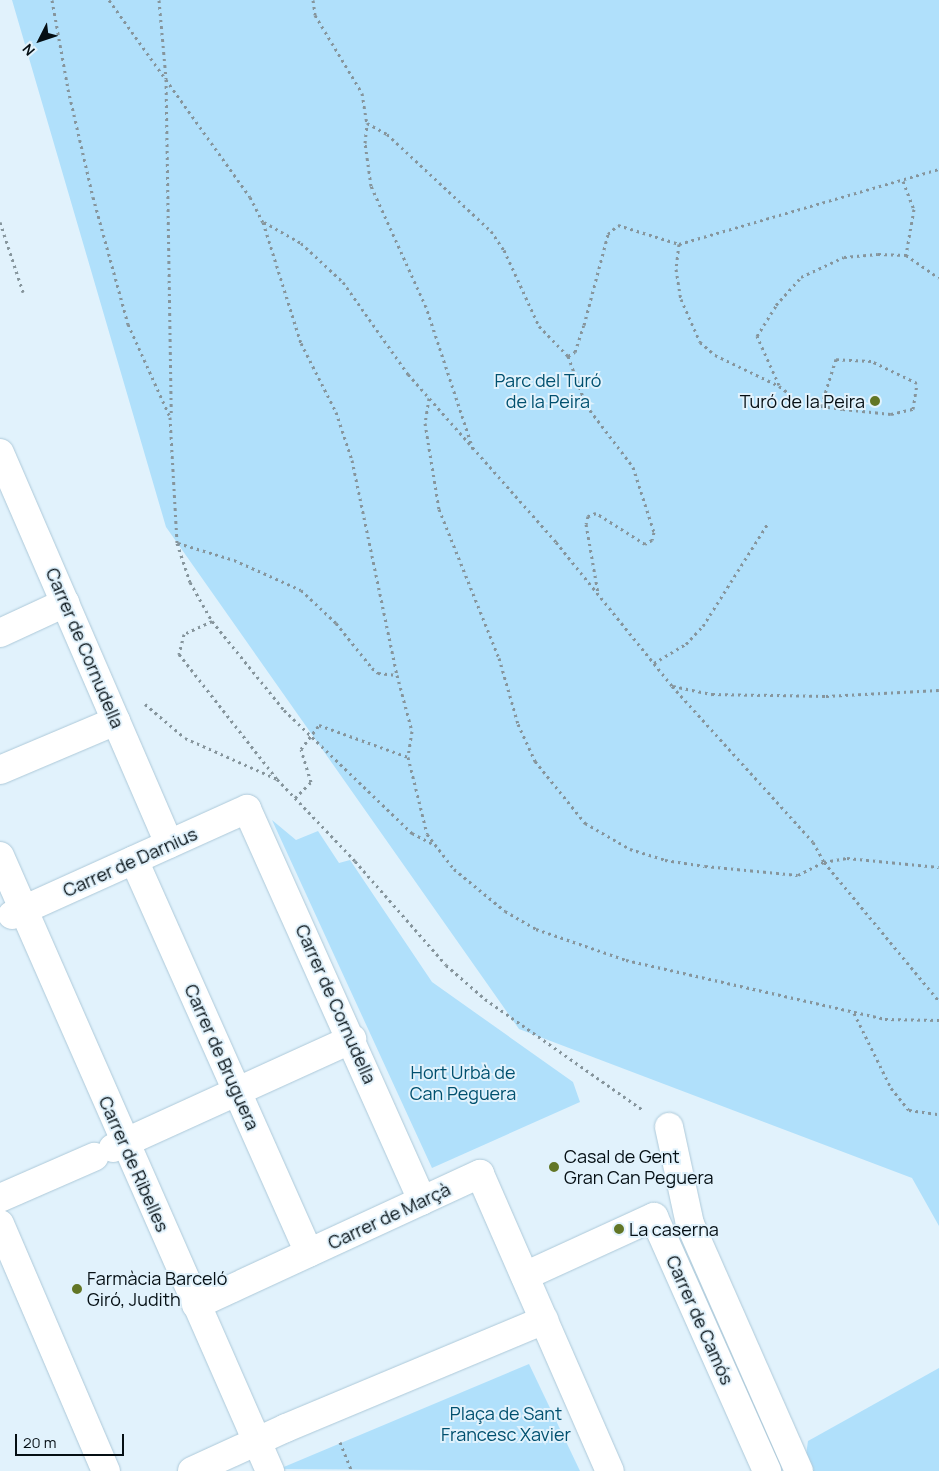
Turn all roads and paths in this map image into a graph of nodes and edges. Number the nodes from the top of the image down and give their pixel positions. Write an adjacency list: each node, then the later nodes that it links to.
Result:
1 (52, 0): 19 (path)
2 (109, 0): 5 (path)
3 (159, 0): 5 (path)
4 (313, 0): 6 (path)
5 (166, 79): 10 (path); 19 (path)
6 (367, 123): 15 (path); 20 (path)
7 (939, 169): 8 (path)
8 (903, 181): 11 (path); 12 (path)
9 (0, 222): 14 (path)
10 (263, 222): 17 (path); 30 (path)
11 (679, 244): 15 (path); 16 (path)
12 (906, 255): 13 (path); 16 (path)
13 (939, 278)
14 (23, 292)
15 (568, 356): 25 (path)
16 (779, 386): 18 (path)
17 (428, 398): 20 (path); 45 (path)
18 (820, 406): 18 (path)
19 (170, 417): 24 (path)
20 (473, 449): 25 (path)
21 (0, 452): 22 (street, Carrer de Cornudella)
22 (8, 492): 26 (street, Carrer de Cornudella)
23 (768, 523): 29 (path)
24 (177, 543): 27 (path); 30 (path)
25 (598, 594): 29 (path)
26 (65, 603): 28 (street); 34 (street, Carrer de Cornudella)
27 (212, 621): 35 (path); 38 (path)
28 (0, 633)
29 (654, 663): 31 (path)
30 (397, 675): 36 (path)
31 (672, 686): 32 (path); 45 (path)
32 (939, 690)
33 (142, 705): 38 (path)
34 (116, 721): 37 (street); 41 (street, Carrer de Cornudella)
35 (309, 734): 36 (path); 39 (path); 42 (path)
36 (408, 757): 42 (path)
37 (0, 770)
38 (277, 779): 39 (path)
39 (295, 798): 54 (path)
40 (247, 809): 41 (street, Carrer de Darnius); 51 (street, Carrer de Cornudella)
41 (169, 844): 44 (street, Carrer de Darnius)
42 (436, 845): 49 (path)
43 (0, 856): 47 (street, Carrer de Ribelles)
44 (134, 860): 47 (street, Carrer de Darnius); 52 (street, Carrer de Bruguera)
45 (824, 862): 46 (path); 48 (path)
46 (939, 867)
47 (18, 913): 55 (street, Carrer de Ribelles)
48 (939, 1001)
49 (854, 1013): 50 (path); 53 (path)
50 (939, 1020)
51 (352, 1039): 52 (street); 57 (street, Carrer de Cornudella)
52 (237, 1092): 55 (street); 59 (street, Carrer de Bruguera)
53 (939, 1114)
54 (669, 1127): 69 (street)
55 (111, 1150): 56 (street); 61 (street, Carrer de Ribelles)
56 (0, 1198)
57 (422, 1201): 59 (street, Carrer de Marçà); 60 (street, Carrer de Marçà)
58 (0, 1224): 64 (street)
59 (309, 1253): 61 (street, Carrer de Marçà)
60 (525, 1276): 62 (street); 68 (street, Carrer de Camós)
61 (196, 1305): 63 (street, Carrer de Ribelles)
62 (544, 1320): 63 (street); 67 (street)
63 (256, 1441): 65 (street); 66 (street, Carrer de Ribelles)
64 (106, 1471)
65 (192, 1471)
66 (270, 1471)
67 (610, 1471)
68 (767, 1471)
69 (799, 1471)

